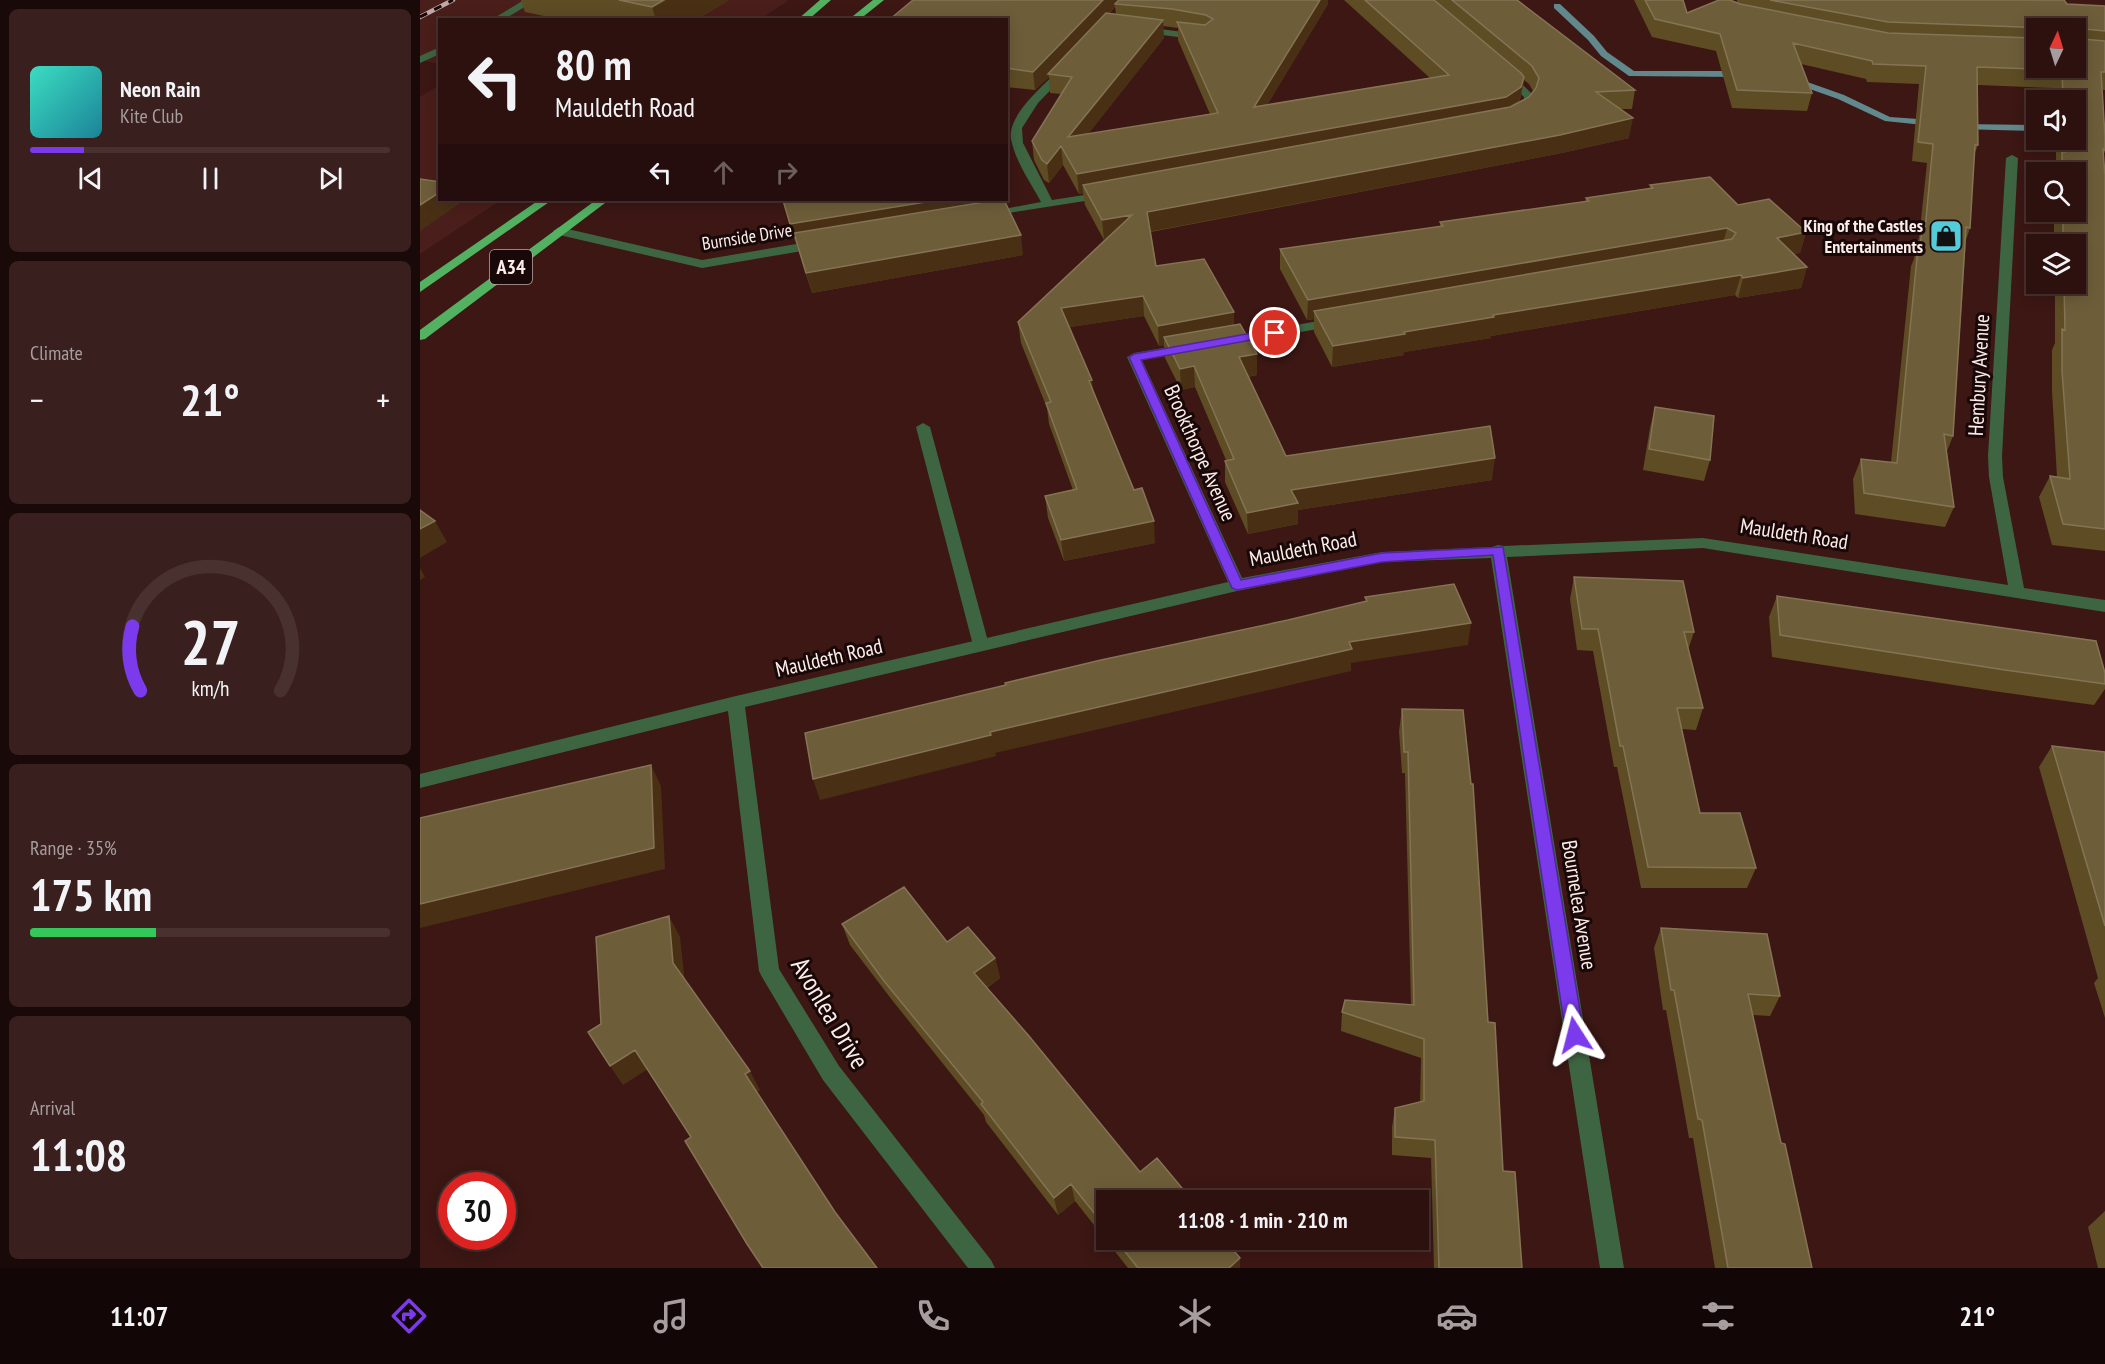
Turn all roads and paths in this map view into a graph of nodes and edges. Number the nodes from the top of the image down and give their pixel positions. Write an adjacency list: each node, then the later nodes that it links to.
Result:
1 (531, 0): 4 (street)
2 (826, 0): 5 (highway)
3 (879, 0): 6 (highway)
4 (499, 18)
5 (804, 18)
6 (855, 18)
7 (1128, 28): 8 (street)
8 (1206, 38)
9 (438, 51): 11 (street)
10 (1075, 59): 18 (street)
11 (420, 60)
12 (1498, 66): 13 (street)
13 (1507, 122)
14 (2012, 158): 28 (street, Hembury Avenue)
15 (1119, 192): 18 (street)
16 (545, 201): 22 (highway, A34)
17 (602, 201): 20 (highway, A34)
18 (1048, 205): 19 (street)
19 (979, 217)
20 (559, 231): 21 (street, Burnside Drive); 24 (highway, A34)
21 (829, 242)
22 (420, 288)
23 (1346, 320): 27 (street, Brookthorpe Avenue)
24 (420, 336)
25 (923, 427): 30 (street)
26 (1498, 550): 27 (street, Mauldeth Road); 28 (street, Mauldeth Road); 34 (street, Bournelea Avenue)
27 (1237, 585): 30 (street, Mauldeth Road)
28 (2017, 592): 29 (street, Mauldeth Road)
29 (2105, 606)
30 (981, 645): 31 (street, Mauldeth Road)
31 (736, 703): 32 (street, Mauldeth Road); 33 (street, Avonlea Drive)
32 (420, 781)
33 (983, 1268)
34 (1612, 1268)

